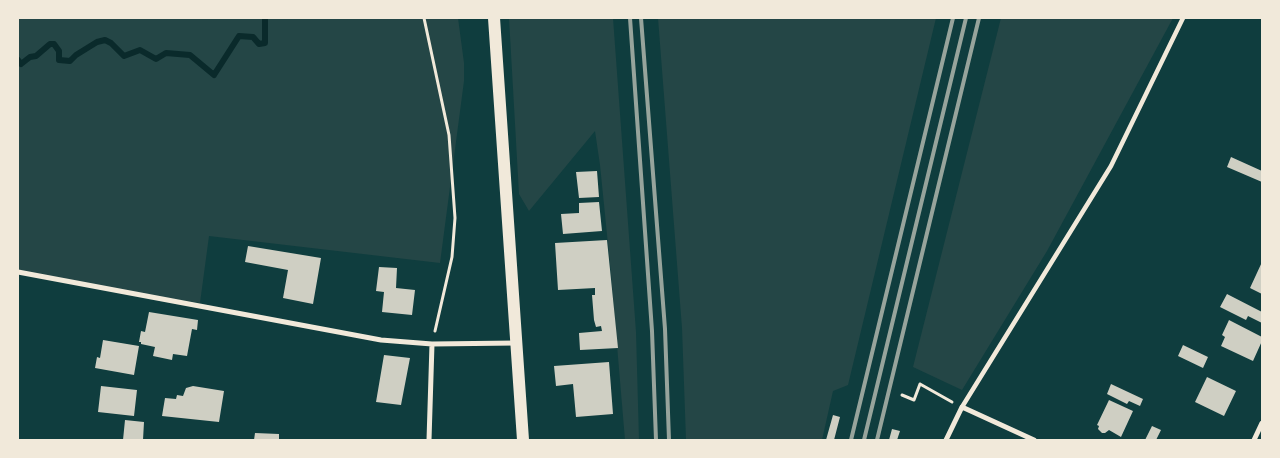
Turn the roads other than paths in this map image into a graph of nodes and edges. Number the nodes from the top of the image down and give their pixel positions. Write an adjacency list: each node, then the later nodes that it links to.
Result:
1 (494, 18): 4 (main road)
2 (1184, 18): 6 (street)
3 (18, 272): 5 (street)
4 (516, 343): 5 (street); 9 (main road)
5 (432, 344): 8 (street)
6 (962, 407): 10 (street); 11 (street)
7 (1262, 422): 12 (street)
8 (428, 440)
9 (523, 440)
10 (946, 440)
11 (1034, 440)
12 (1254, 440)

